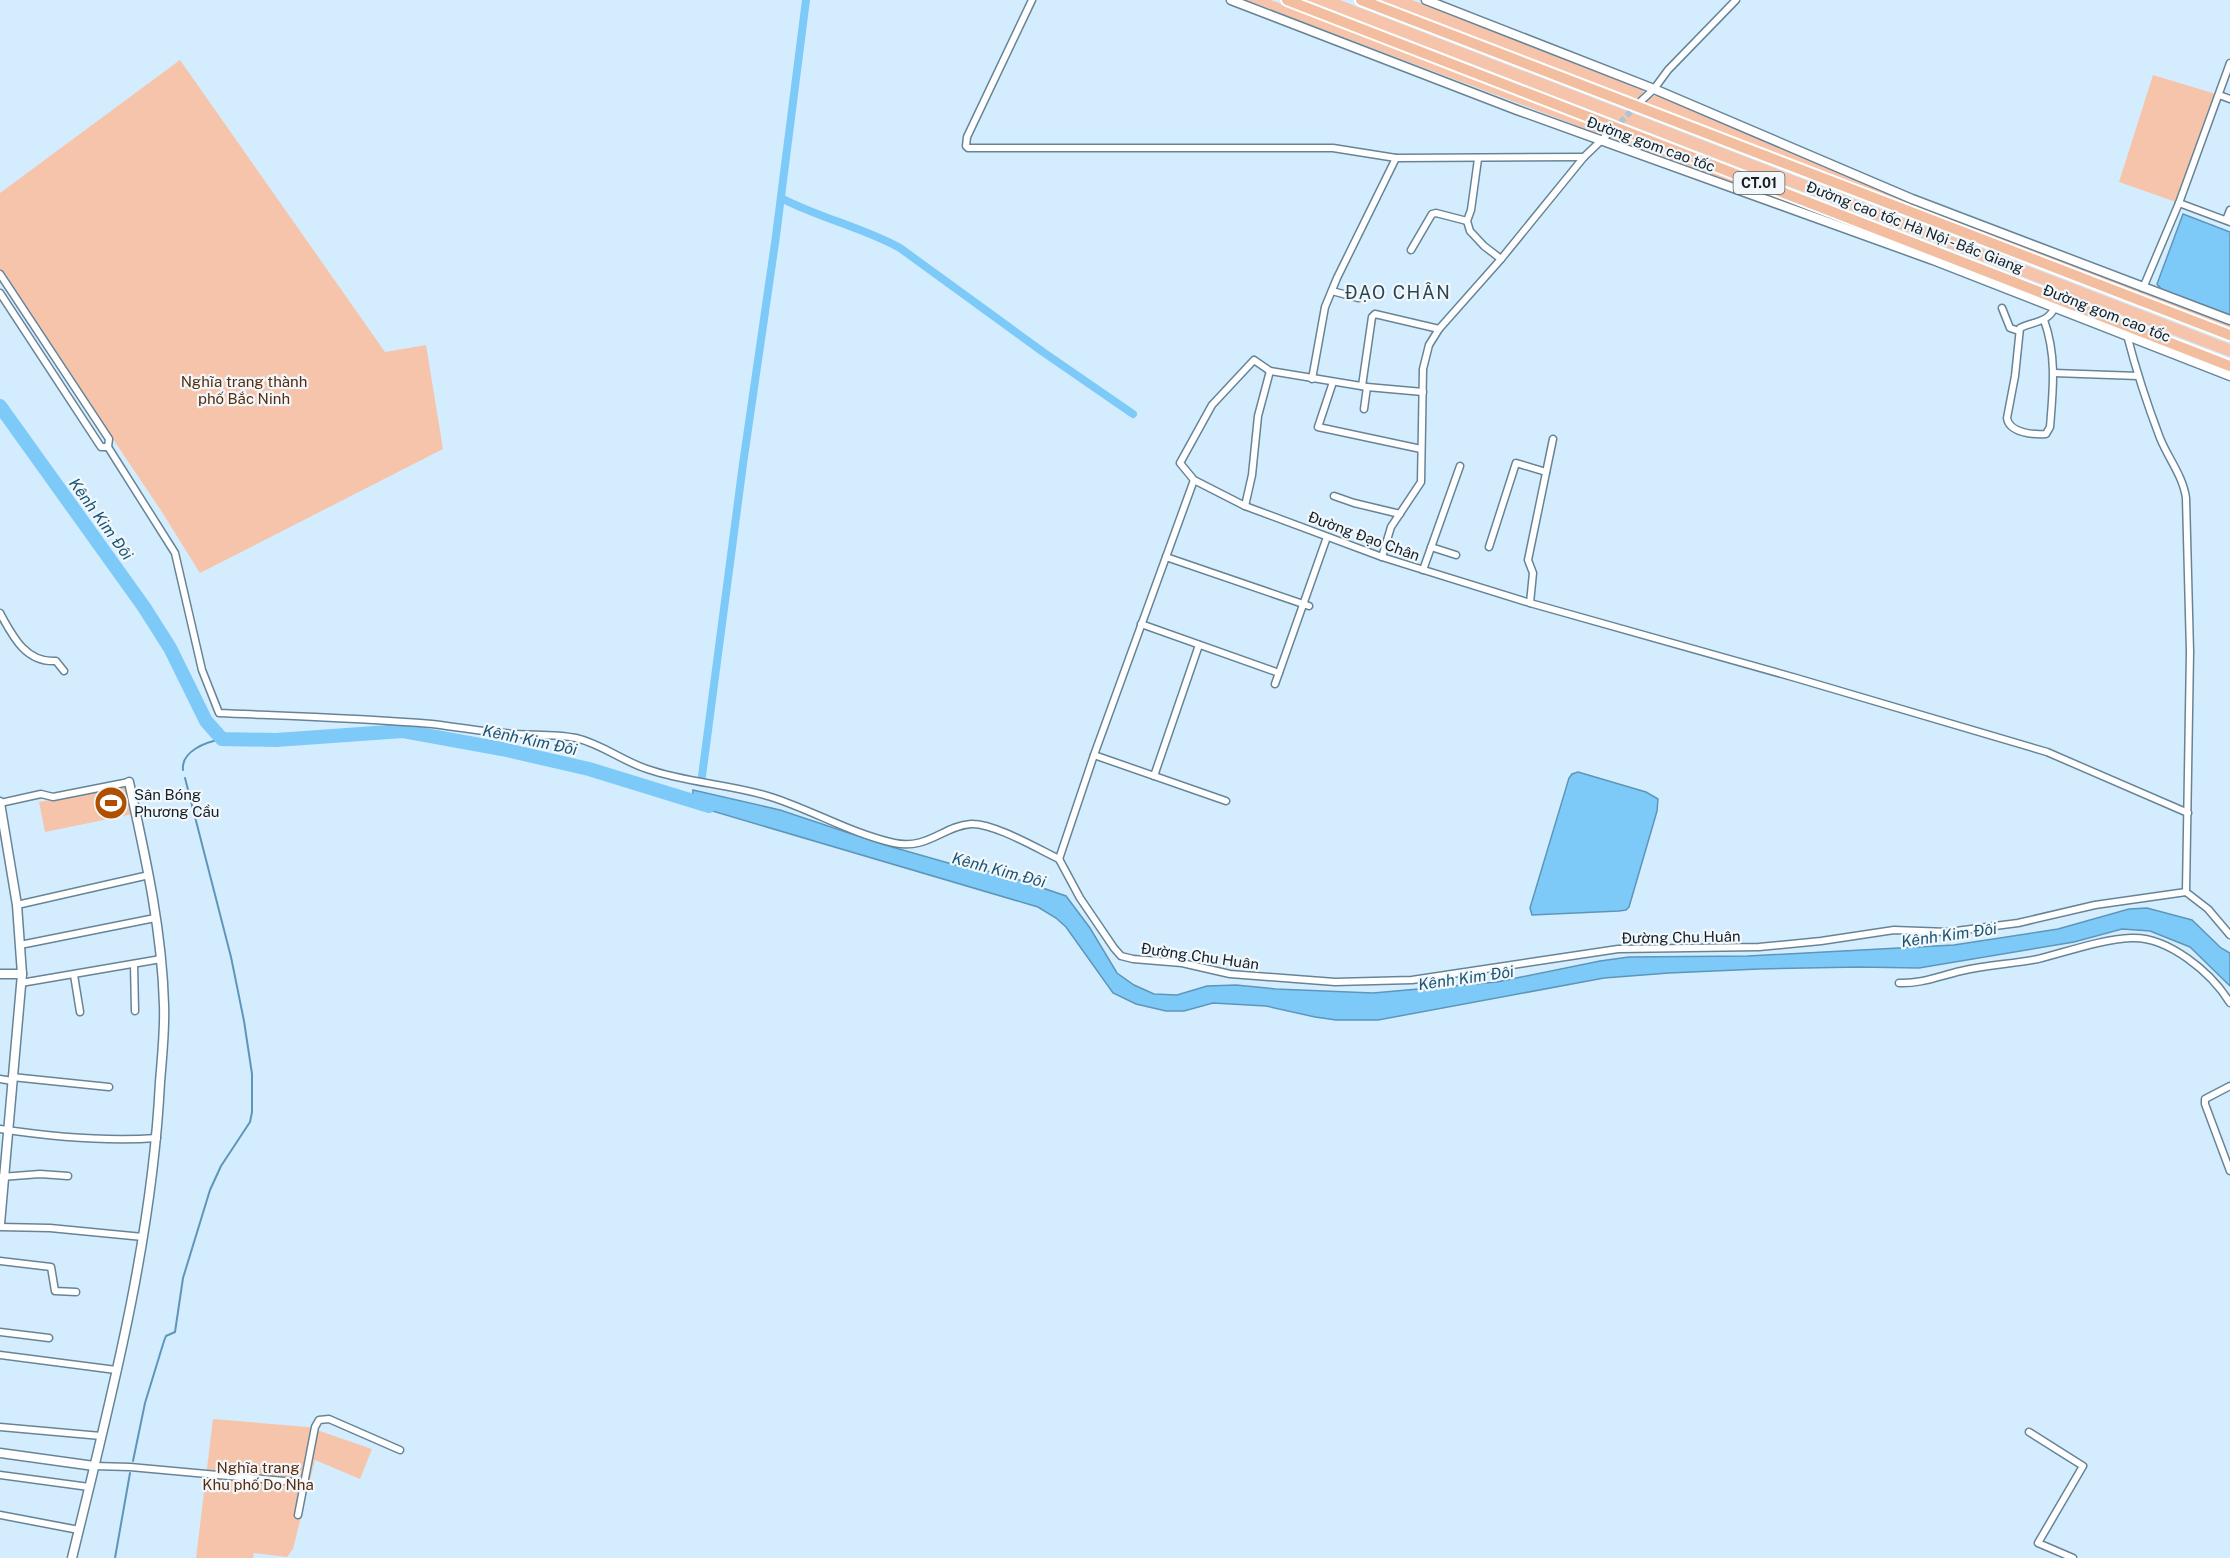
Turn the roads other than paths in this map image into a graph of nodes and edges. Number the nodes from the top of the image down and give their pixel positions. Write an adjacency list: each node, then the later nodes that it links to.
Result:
1 (1032, 0): 15 (street)
2 (1231, 0): 13 (main road, Đường gom cao tốc)
3 (1287, 0): 36 (highway, Đường cao tốc Hà Nội - Bắc Giang / CT.01)
4 (1361, 0): 35 (highway, Đường cao tốc Hà Nội - Bắc Giang / CT.01)
5 (1426, 0): 8 (main road)
6 (1736, 0): 8 (street)
7 (2230, 63): 9 (street)
8 (1654, 89): 11 (street); 24 (main road)
9 (2219, 95): 10 (street); 17 (street)
10 (2230, 99)
11 (1641, 101)
12 (1611, 131): 13 (street)
13 (1603, 141): 14 (street); 28 (main road, Đường gom cao tốc)
14 (1584, 157): 16 (street); 22 (street)
15 (1396, 158): 16 (street); 25 (street)
16 (1478, 159): 19 (street)
17 (2179, 202): 20 (street); 24 (street)
18 (2230, 210): 20 (street)
19 (1467, 221): 21 (street); 22 (street)
20 (2228, 221)
21 (1411, 250)
22 (1501, 259): 32 (street)
23 (0, 274): 47 (street)
24 (2143, 288): 31 (main road)
25 (1332, 291): 27 (street); 41 (street)
26 (0, 293): 47 (street)
27 (1358, 298)
28 (2055, 307): 30 (street); 34 (main road, Đường gom cao tốc)
29 (2002, 308): 33 (street)
30 (2044, 320): 33 (street); 38 (street)
31 (2230, 320)
32 (1439, 329): 43 (street); 44 (street)
33 (2019, 331): 38 (street)
34 (2127, 335): 39 (street); 40 (main road, Đường gom cao tốc)
35 (2230, 335)
36 (2230, 366)
37 (1270, 372): 41 (street); 51 (street); 53 (street)
38 (2054, 373): 39 (street)
39 (2138, 376): 75 (street)
40 (2230, 376)
41 (1312, 379): 42 (street)
42 (1333, 382): 43 (street); 48 (street)
43 (1365, 387): 44 (street); 45 (street)
44 (1423, 392): 48 (street)
45 (1364, 409)
46 (1553, 439): 50 (street)
47 (108, 447): 76 (street)
48 (1421, 449): 54 (street)
49 (1460, 466): 56 (street)
50 (1546, 472): 57 (street); 62 (street)
51 (1194, 480): 53 (street, Đường Đạo Chân); 59 (street)
52 (1335, 496): 54 (street)
53 (1245, 506): 55 (street, Đường Đạo Chân)
54 (1400, 514): 60 (street)
55 (1327, 537): 60 (street, Đường Đạo Chân); 63 (street)
56 (1431, 547): 58 (street); 61 (street)
57 (1489, 547)
58 (1456, 555)
59 (1166, 557): 63 (street); 65 (street)
60 (1382, 557): 61 (street, Đường Đạo Chân)
61 (1423, 570): 62 (street, Đường Đạo Chân)
62 (1530, 603): 75 (street, Đường Đạo Chân)
63 (1306, 605): 68 (street)
64 (0, 613): 67 (street)
65 (1141, 624): 66 (street); 70 (street)
66 (1199, 645): 68 (street); 71 (street)
67 (64, 671)
68 (1279, 673): 69 (street)
69 (1275, 684)
70 (1094, 755): 71 (street); 76 (street)
71 (1154, 776): 73 (street)
72 (129, 782): 74 (street); 77 (main road)
73 (1226, 801)
74 (0, 802): 79 (main road)
75 (2188, 813): 78 (street)
76 (1059, 859): 78 (street, Đường Chu Huân)
77 (149, 875): 79 (street); 80 (main road)
78 (2186, 892): 81 (street)
79 (17, 905): 82 (main road)
80 (155, 918): 82 (street); 83 (main road)
81 (2230, 935)
82 (20, 945): 87 (main road)
83 (161, 959): 84 (street); 97 (main road)
84 (134, 964): 86 (street); 90 (street)
85 (0, 974): 87 (main road)
86 (74, 975): 87 (street); 91 (street)
87 (21, 979): 93 (main road)
88 (1899, 983): 89 (street)
89 (2230, 1003)
90 (135, 1011)
91 (80, 1012)
92 (0, 1079): 93 (street)
93 (12, 1079): 95 (street); 96 (main road)
94 (2230, 1086): 98 (street)
95 (109, 1087)
96 (4, 1130): 97 (street); 100 (main road)
97 (157, 1138): 102 (main road)
98 (2230, 1171)
99 (68, 1176): 100 (street)
100 (2, 1177): 101 (main road)
101 (0, 1226): 102 (street)
102 (142, 1237): 108 (main road)
103 (0, 1261): 104 (street)
104 (76, 1292)
105 (0, 1332): 106 (street)
106 (49, 1338)
107 (0, 1355): 108 (street)
108 (116, 1370): 111 (main road)
109 (0, 1427): 111 (street)
110 (2030, 1432): 122 (street)
111 (101, 1436): 114 (main road)
112 (400, 1450): 116 (street)
113 (0, 1453): 114 (main road)
114 (94, 1466): 116 (street); 117 (main road)
115 (0, 1475): 117 (street)
116 (306, 1483): 119 (street)
117 (89, 1487): 120 (main road)
118 (0, 1515): 120 (street)
119 (298, 1515)
120 (79, 1530): 121 (main road)
121 (72, 1558)
122 (2073, 1558)

